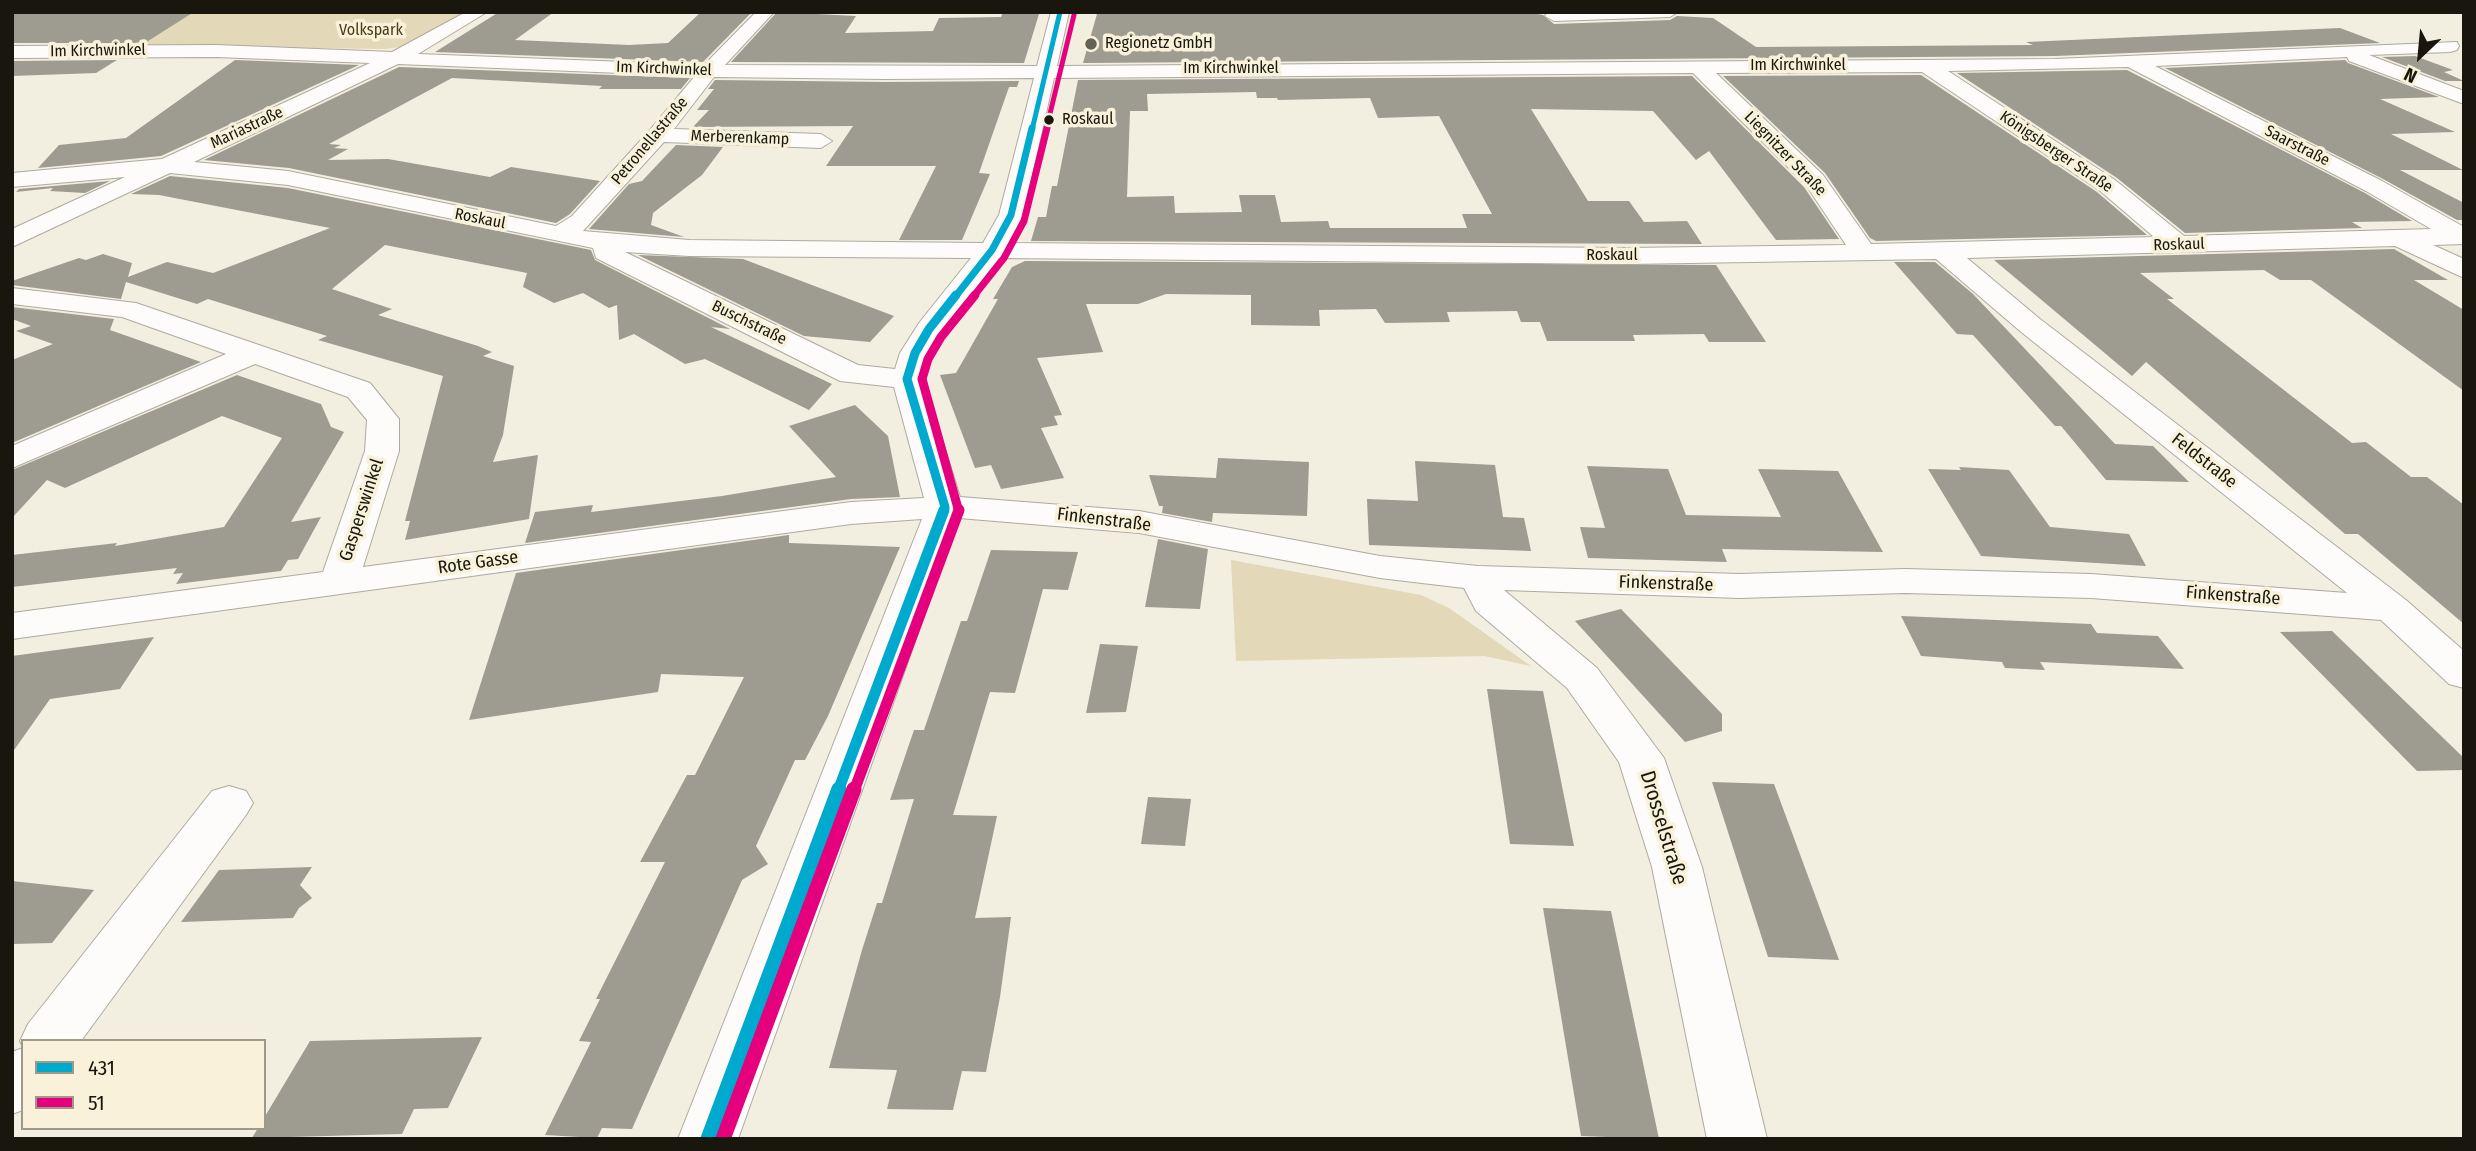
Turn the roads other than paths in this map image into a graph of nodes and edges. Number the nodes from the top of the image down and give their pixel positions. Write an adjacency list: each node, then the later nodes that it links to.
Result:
1 (479, 12): 12 (street, Mariastraße)
2 (766, 12): 18 (street, Petronellastraße)
3 (1060, 12): 17 (street)
4 (1670, 12): 5 (street)
5 (1604, 13): 6 (street)
6 (1552, 14): 7 (street)
7 (1572, 34)
8 (2450, 46): 9 (street, Im Kirchwinkel)
9 (2341, 51): 13 (street, Im Kirchwinkel); 19 (street)
10 (12, 52): 12 (street, Im Kirchwinkel)
11 (1590, 52): 14 (street)
12 (398, 57): 18 (street, Im Kirchwinkel); 22 (street, Mariastraße)
13 (2132, 61): 16 (street, Im Kirchwinkel); 25 (street, Saarstraße)
14 (1605, 66): 15 (street, Im Kirchwinkel); 17 (street, Im Kirchwinkel)
15 (1697, 66): 16 (street, Im Kirchwinkel); 31 (street, Liegnitzer Straße)
16 (1926, 66): 29 (street, Königsberger Straße)
17 (1046, 70): 18 (street, Im Kirchwinkel); 30 (street)
18 (709, 71): 20 (street, Petronellastraße)
19 (2464, 98)
20 (658, 135): 21 (street, Merberenkamp); 24 (street, Petronellastraße)
21 (821, 141)
22 (166, 166): 23 (street, Roskaul); 24 (street, Roskaul); 27 (street, Mariastraße)
23 (12, 180)
24 (560, 235): 28 (street, Roskaul)
25 (2462, 236): 26 (street, Roskaul)
26 (2400, 238): 29 (street, Roskaul); 33 (street)
27 (12, 239)
28 (608, 243): 30 (street, Roskaul); 36 (street, Buschstraße)
29 (2179, 245): 32 (street, Roskaul)
30 (992, 250): 31 (street, Roskaul); 36 (street)
31 (1863, 251): 32 (street, Roskaul)
32 (1941, 251): 41 (street, Feldstraße)
33 (2464, 270)
34 (12, 296): 35 (street, Gasperswinkel)
35 (254, 353): 37 (street); 40 (street, Gasperswinkel)
36 (907, 379): 38 (street)
37 (12, 458)
38 (945, 507): 39 (street, Finkenstraße); 40 (street, Rote Gasse); 46 (street)
39 (1478, 578): 41 (street, Finkenstraße); 47 (street, Drosselstraße)
40 (339, 581): 42 (street, Rote Gasse)
41 (2392, 610): 43 (street, Feldstraße)
42 (12, 626)
43 (2464, 674)
44 (229, 803): 45 (street)
45 (50, 1039)
46 (708, 1139)
47 (1737, 1139)

